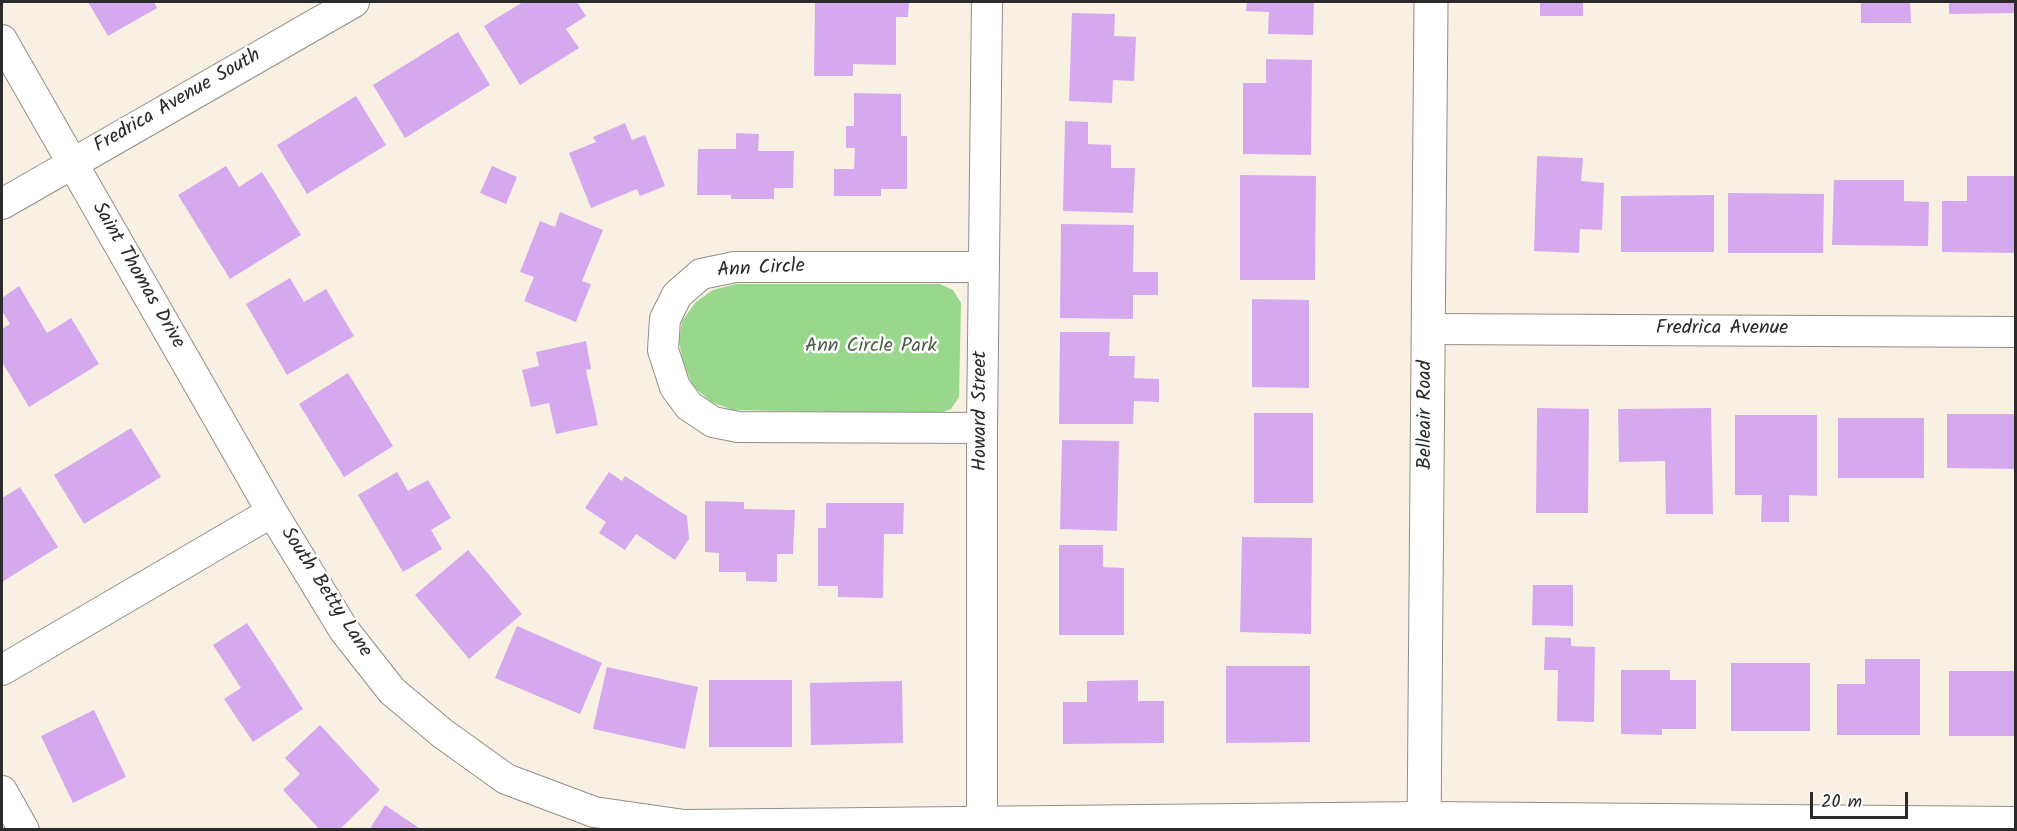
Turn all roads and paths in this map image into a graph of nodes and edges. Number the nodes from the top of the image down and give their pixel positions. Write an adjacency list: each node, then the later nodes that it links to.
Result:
1 (354, 2): 5 (street, Fredrica Avenue South)
2 (987, 2): 7 (street, Howard Street)
3 (1431, 2): 8 (main road, Belleair Road)
4 (2, 40): 5 (street, Saint Thomas Drive)
5 (72, 162): 6 (street, Fredrica Avenue South); 11 (street, Saint Thomas Drive)
6 (2, 204)
7 (983, 267): 10 (street, Howard Street); 10 (street, Ann Circle)
8 (1428, 329): 9 (street, Fredrica Avenue); 16 (main road, Belleair Road)
9 (2016, 332)
10 (982, 428): 14 (street, Howard Street)
11 (272, 512): 12 (street, South Betty Lane); 14 (street, South Betty Lane)
12 (2, 670)
13 (2, 791): 17 (street)
14 (982, 821): 16 (street, South Betty Lane)
15 (2016, 822): 16 (street, South Betty Lane)
16 (1424, 823)
17 (24, 830)

